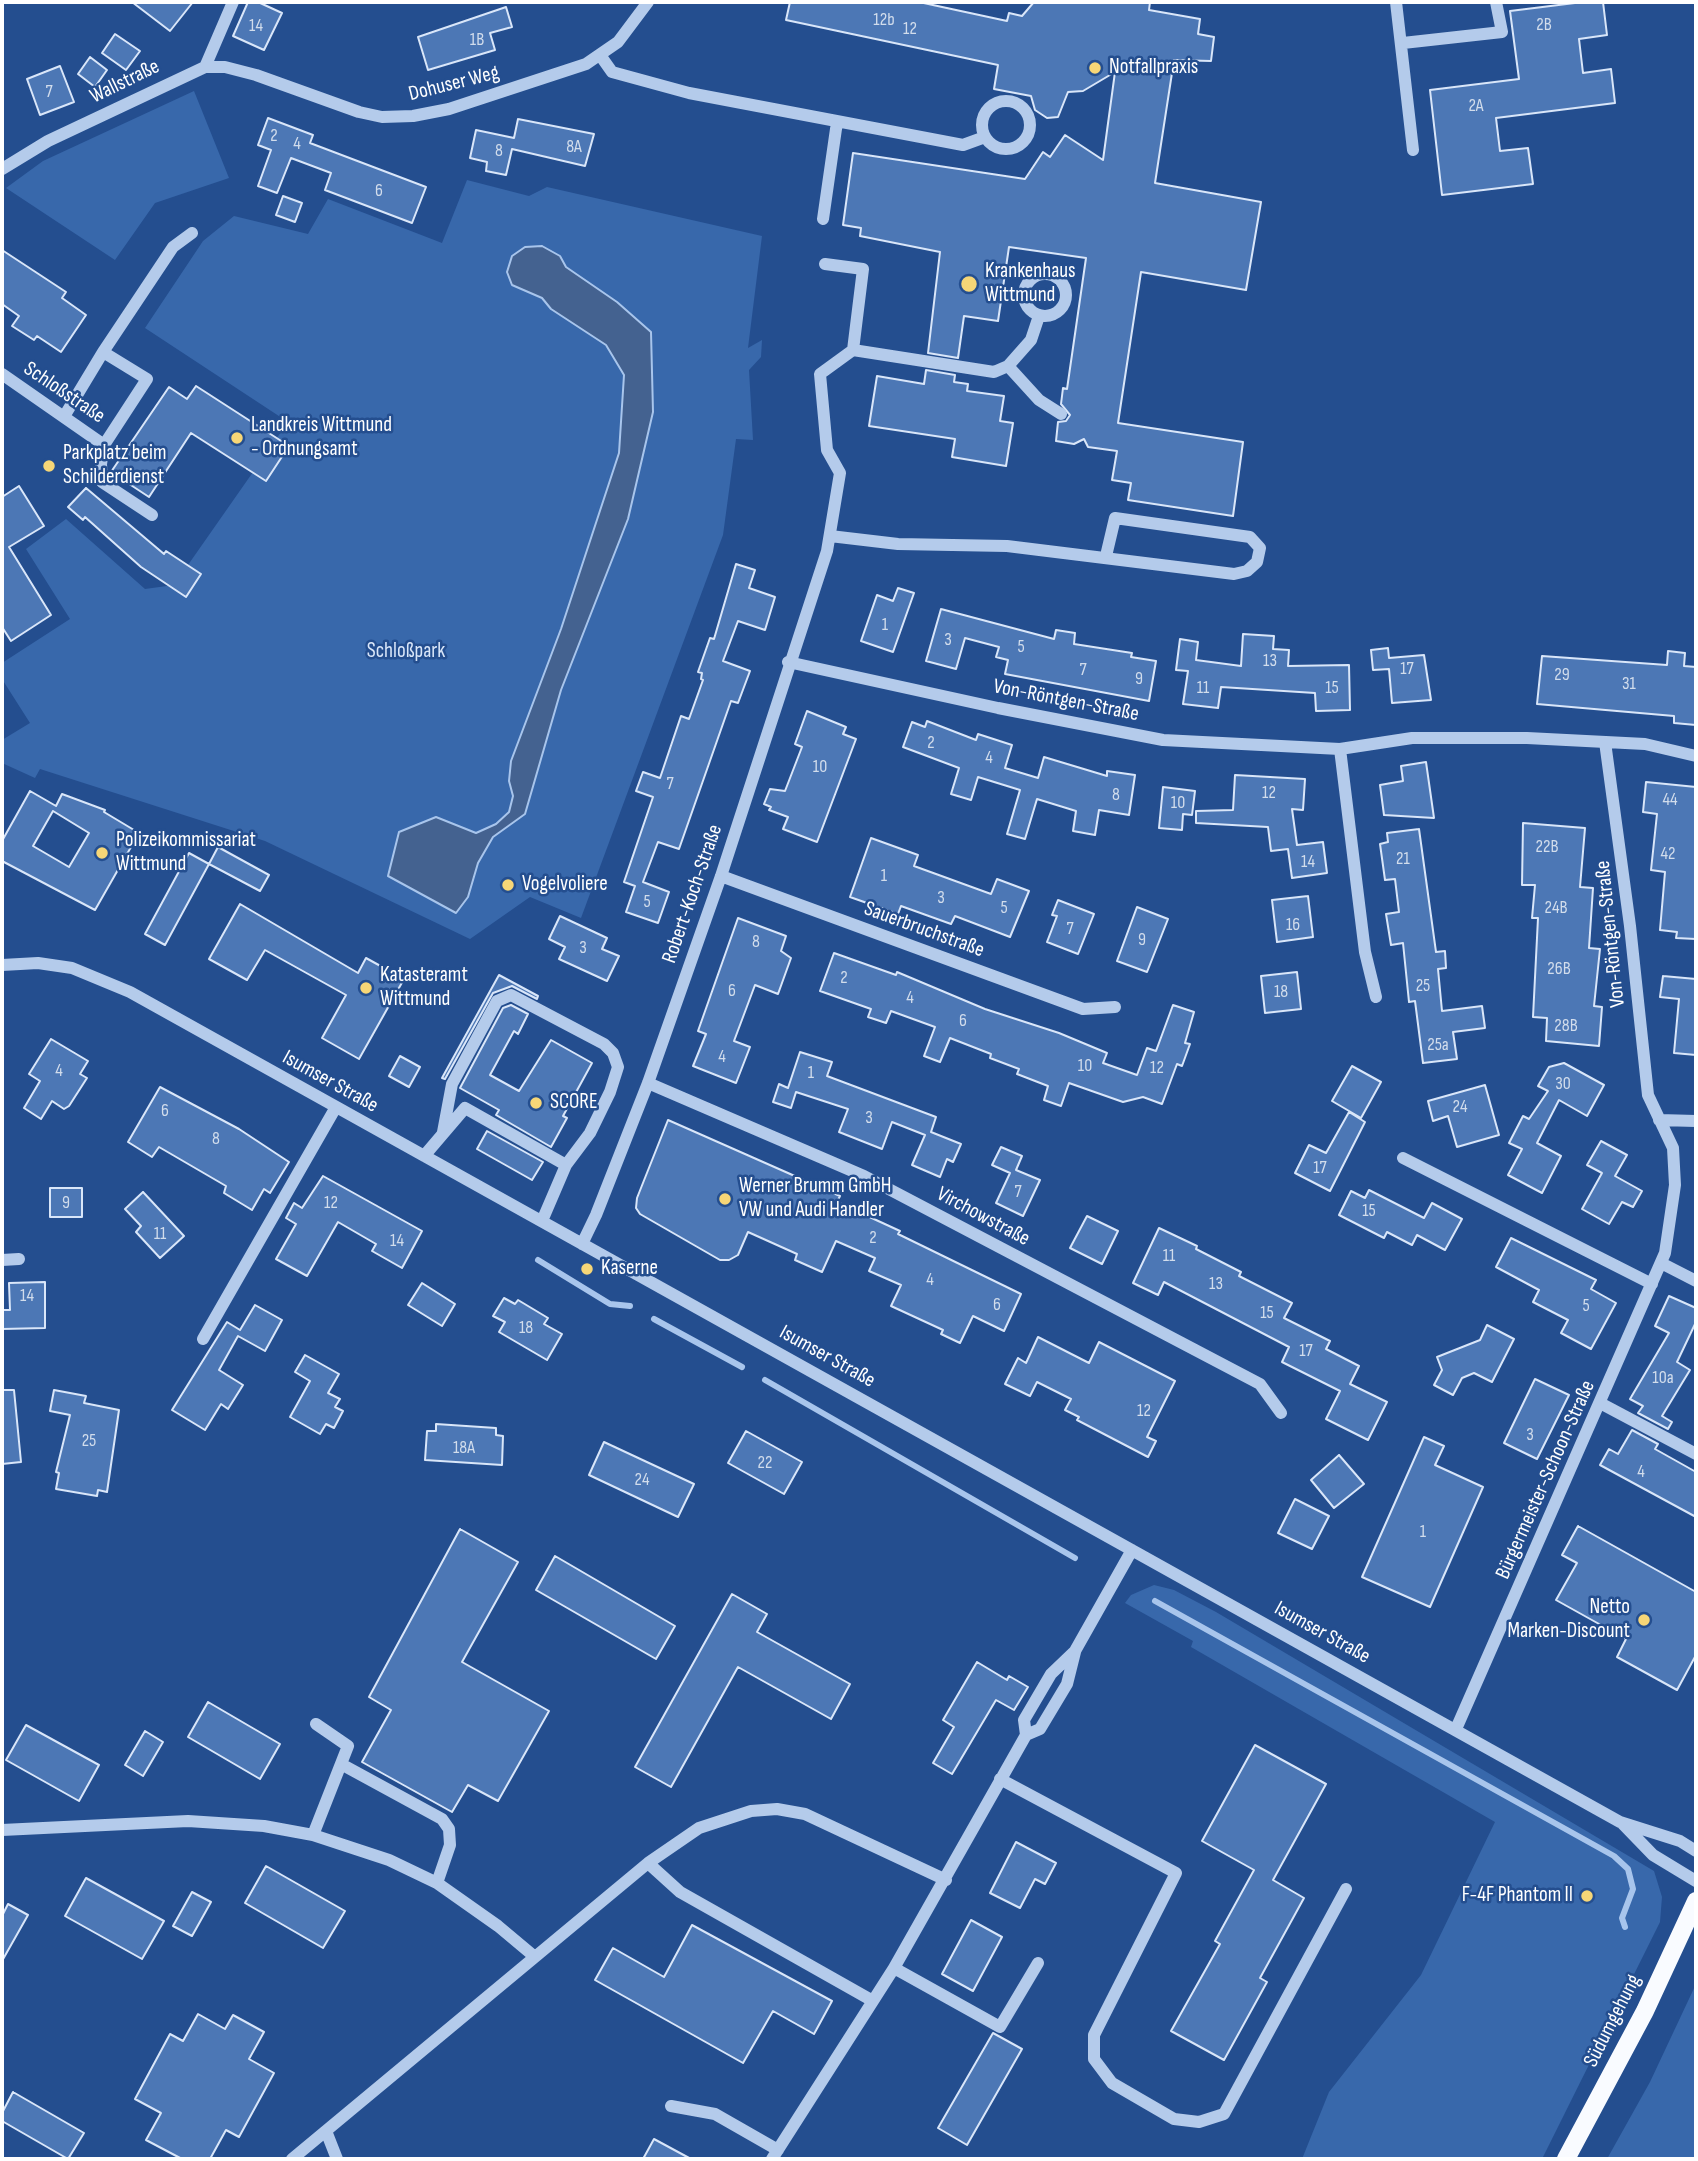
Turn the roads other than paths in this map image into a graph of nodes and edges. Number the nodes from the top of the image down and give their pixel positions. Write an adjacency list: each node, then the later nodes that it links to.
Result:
1 (233, 2): 7 (street)
2 (648, 2): 6 (street, Dohuser Weg)
3 (1396, 2): 5 (street)
4 (1496, 2): 5 (street)
5 (1403, 43): 10 (street)
6 (600, 55): 7 (street, Dohuser Weg); 8 (street)
7 (205, 67): 11 (street, Wallstraße)
8 (837, 122): 9 (street); 12 (street)
9 (985, 137)
10 (1413, 150)
11 (2, 169)
12 (823, 219)
13 (192, 233): 17 (street)
14 (825, 264): 16 (street)
15 (1039, 316): 18 (street)
16 (853, 350): 18 (street); 24 (street, Robert-Koch-Straße)
17 (103, 352): 20 (street); 22 (street)
18 (1008, 366): 21 (street)
19 (2, 374): 20 (street, Schloßstraße)
20 (65, 415): 22 (street, Schloßstraße)
21 (1061, 415)
22 (104, 445): 23 (street)
23 (152, 516)
24 (830, 536): 25 (street); 26 (street, Robert-Koch-Straße)
25 (1107, 556): 25 (street)
26 (788, 662): 28 (street, Von-Röntgen-Straße); 30 (street, Robert-Koch-Straße)
27 (1605, 742): 28 (street, Von-Röntgen-Straße); 29 (street, Von-Röntgen-Straße); 36 (street, Von-Röntgen-Straße)
28 (1340, 749): 32 (street)
29 (1696, 756)
30 (721, 876): 33 (street, Sauerbruchstraße); 34 (street, Robert-Koch-Straße)
31 (2, 965): 35 (street, Isumser Straße)
32 (1377, 997)
33 (1115, 1007)
34 (648, 1083): 44 (street, Robert-Koch-Straße); 52 (street, Virchowstraße)
35 (336, 1107): 40 (street, Isumser Straße); 50 (street)
36 (1659, 1120): 37 (street); 39 (street, Von-Röntgen-Straße)
37 (1696, 1121)
38 (443, 1132): 40 (street); 42 (street); 42 (street)
39 (1673, 1147): 47 (street, Bürgermeister-Schoon-Straße)
40 (424, 1156): 43 (street, Isumser Straße)
41 (1403, 1158): 49 (street)
42 (566, 1165): 43 (street)
43 (542, 1222): 44 (street, Isumser Straße)
44 (582, 1244): 54 (street, Isumser Straße)
45 (19, 1259): 46 (street)
46 (2, 1260)
47 (1661, 1263): 48 (street); 49 (street, Bürgermeister-Schoon-Straße)
48 (1696, 1282)
49 (1652, 1284): 51 (street, Bürgermeister-Schoon-Straße)
50 (203, 1339)
51 (1600, 1403): 53 (street); 57 (street, Bürgermeister-Schoon-Straße)
52 (1281, 1413)
53 (1696, 1454)
54 (1132, 1550): 55 (street); 57 (street, Isumser Straße)
55 (1081, 1647): 58 (street); 58 (street)
56 (316, 1724): 59 (street)
57 (1456, 1729): 61 (street, Isumser Straße)
58 (1026, 1735): 60 (street)
59 (341, 1764): 63 (street); 68 (street)
60 (1000, 1779): 66 (street); 69 (street)
61 (1620, 1822): 64 (street, Isumser Straße); 67 (street, Isumser Straße)
62 (2, 1830): 63 (street)
63 (313, 1835): 68 (street)
64 (1696, 1851)
65 (648, 1863): 66 (street); 71 (street); 74 (street)
66 (946, 1880): 73 (street)
67 (1696, 1881)
68 (437, 1883): 71 (street)
69 (1346, 1889)
70 (1696, 1901): 80 (main road, Südumgehung)
71 (535, 1957): 76 (street)
72 (1038, 1963): 73 (street)
73 (894, 1968): 74 (street)
74 (873, 2001): 77 (street)
75 (671, 2106): 77 (street)
76 (326, 2131): 78 (street); 79 (street)
77 (775, 2155)
78 (292, 2159)
79 (337, 2159)
80 (1566, 2159)

